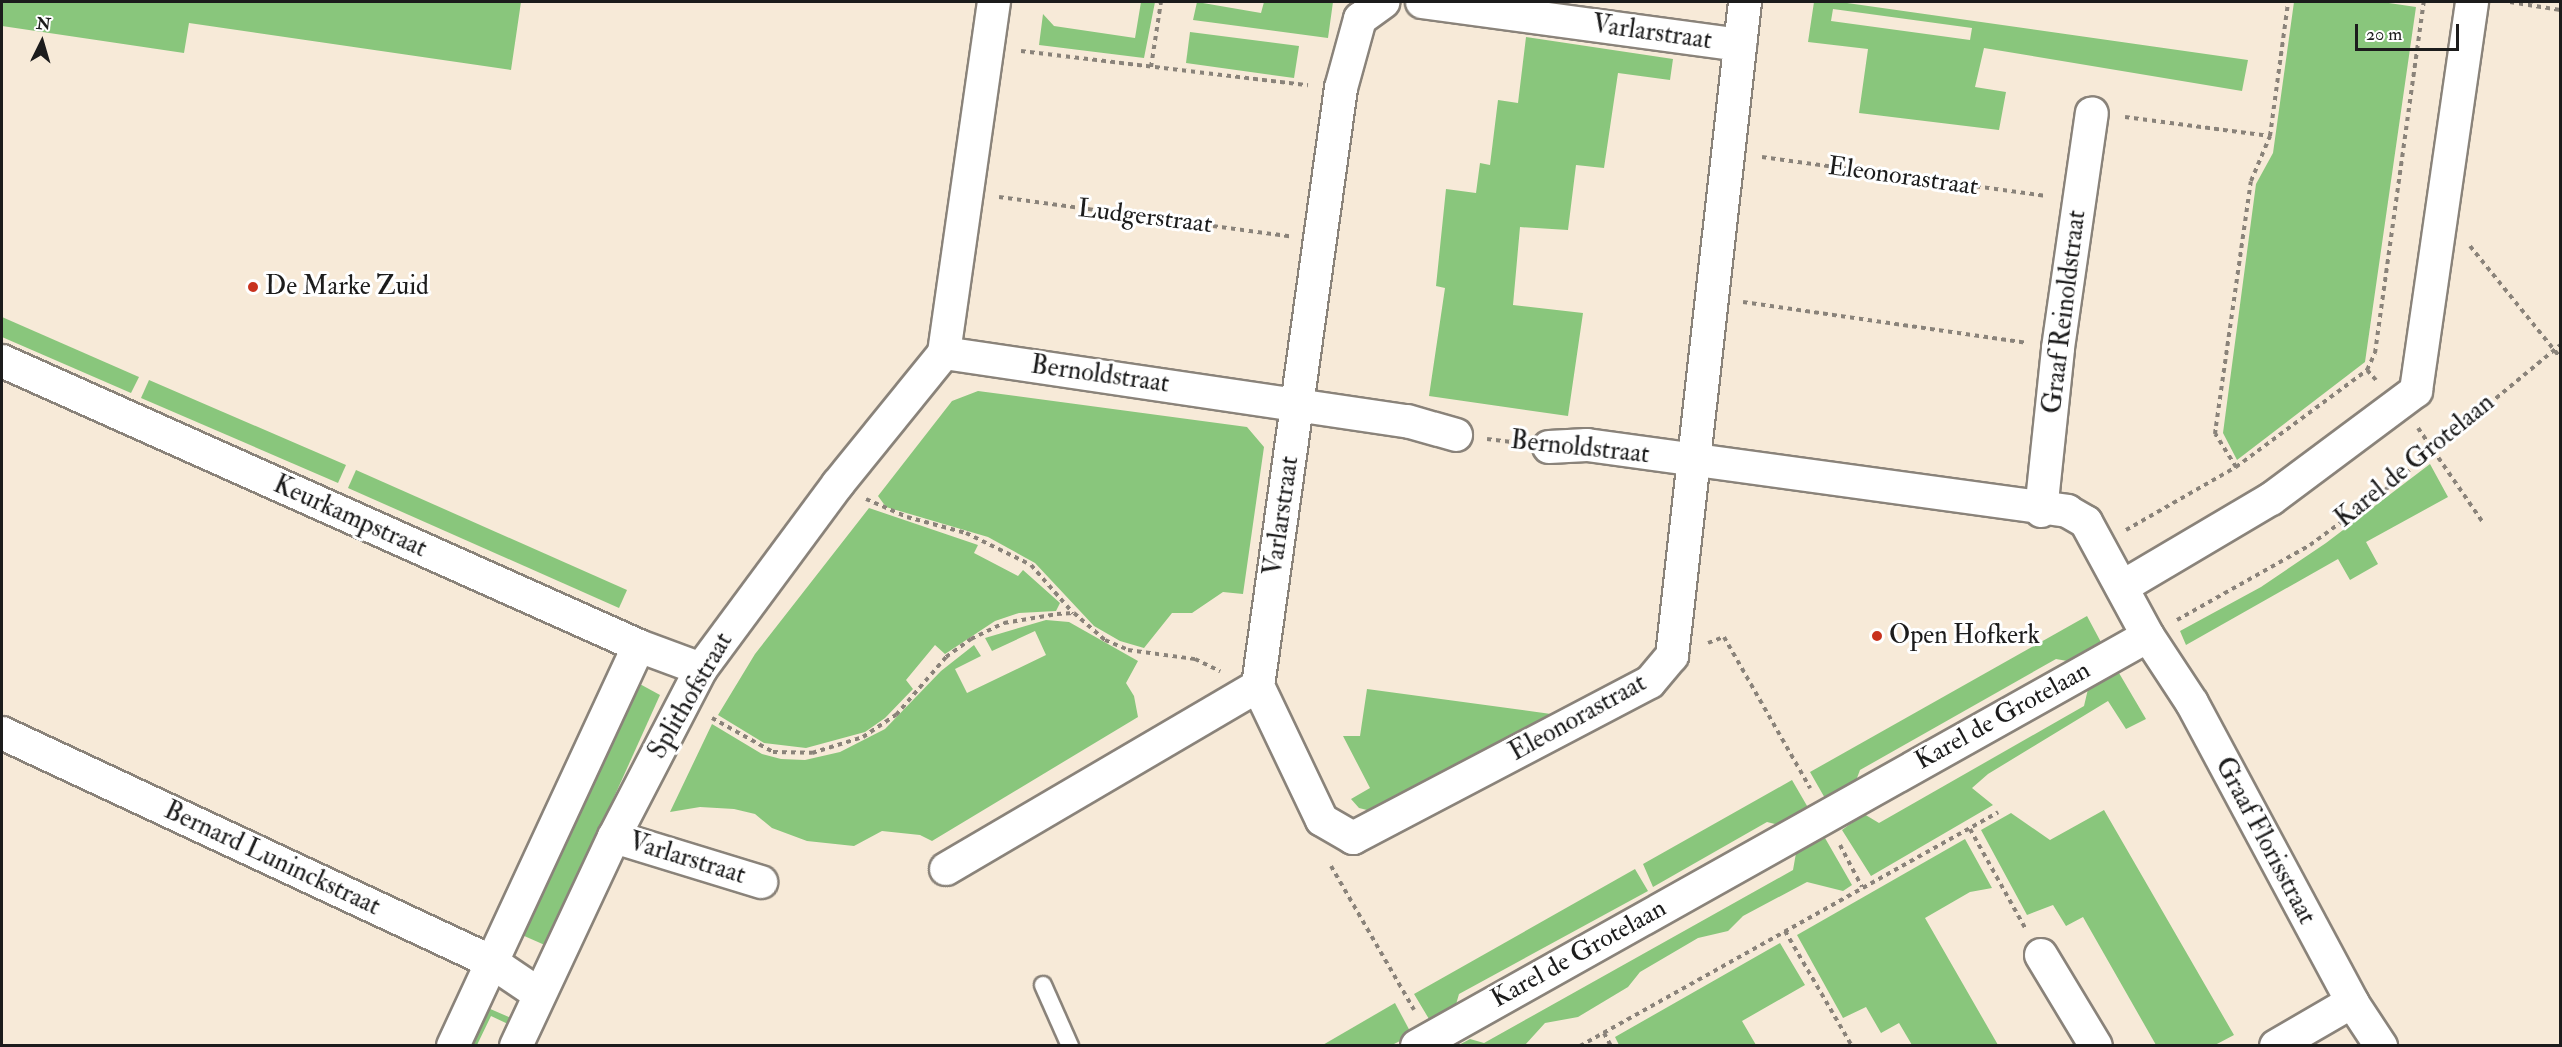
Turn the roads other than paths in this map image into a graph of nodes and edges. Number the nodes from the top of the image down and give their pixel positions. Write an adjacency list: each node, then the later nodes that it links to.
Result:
1 (994, 2): 8 (street)
2 (1383, 2): 10 (street, Varlarstraat)
3 (1422, 2): 6 (street, Varlarstraat)
4 (1745, 2): 6 (street, Eleonorastraat)
5 (2472, 2): 15 (street)
6 (1740, 45): 13 (street, Eleonorastraat)
7 (2092, 113): 14 (street, Graaf Reinoldstraat)
8 (944, 353): 10 (street, Bernoldstraat); 18 (street, Splithofstraat)
9 (2, 361): 17 (street, Keurkampstraat)
10 (1298, 404): 11 (street, Bernoldstraat); 19 (street, Varlarstraat)
11 (1456, 435)
12 (1549, 447): 13 (street, Bernoldstraat)
13 (1693, 461): 14 (street, Bernoldstraat); 19 (street, Eleonorastraat)
14 (2041, 511): 15 (street, Bernoldstraat)
15 (2122, 587): 16 (street, Bernoldstraat)
16 (2148, 636): 28 (street, Graaf Florisstraat); 29 (street, Karel de Grotelaan)
17 (639, 646): 18 (street, Keurkampstraat); 25 (street)
18 (701, 669): 21 (street, Splithofstraat)
19 (1249, 690): 22 (street)
20 (2, 733): 25 (street, Bernard Luninckstraat)
21 (614, 837): 23 (street, Varlarstraat); 27 (street, Splithofstraat)
22 (946, 869)
23 (761, 882)
24 (2041, 955): 33 (street)
25 (490, 961): 27 (street, Bernard Luninckstraat); 30 (street)
26 (1042, 985): 32 (lane)
27 (539, 994): 31 (street, Splithofstraat)
28 (2352, 1002): 34 (street); 35 (street, Graaf Florisstraat)
29 (1425, 1041)
30 (453, 1046)
31 (516, 1046)
32 (1070, 1046)
33 (2096, 1046)
34 (2276, 1046)
35 (2381, 1046)

